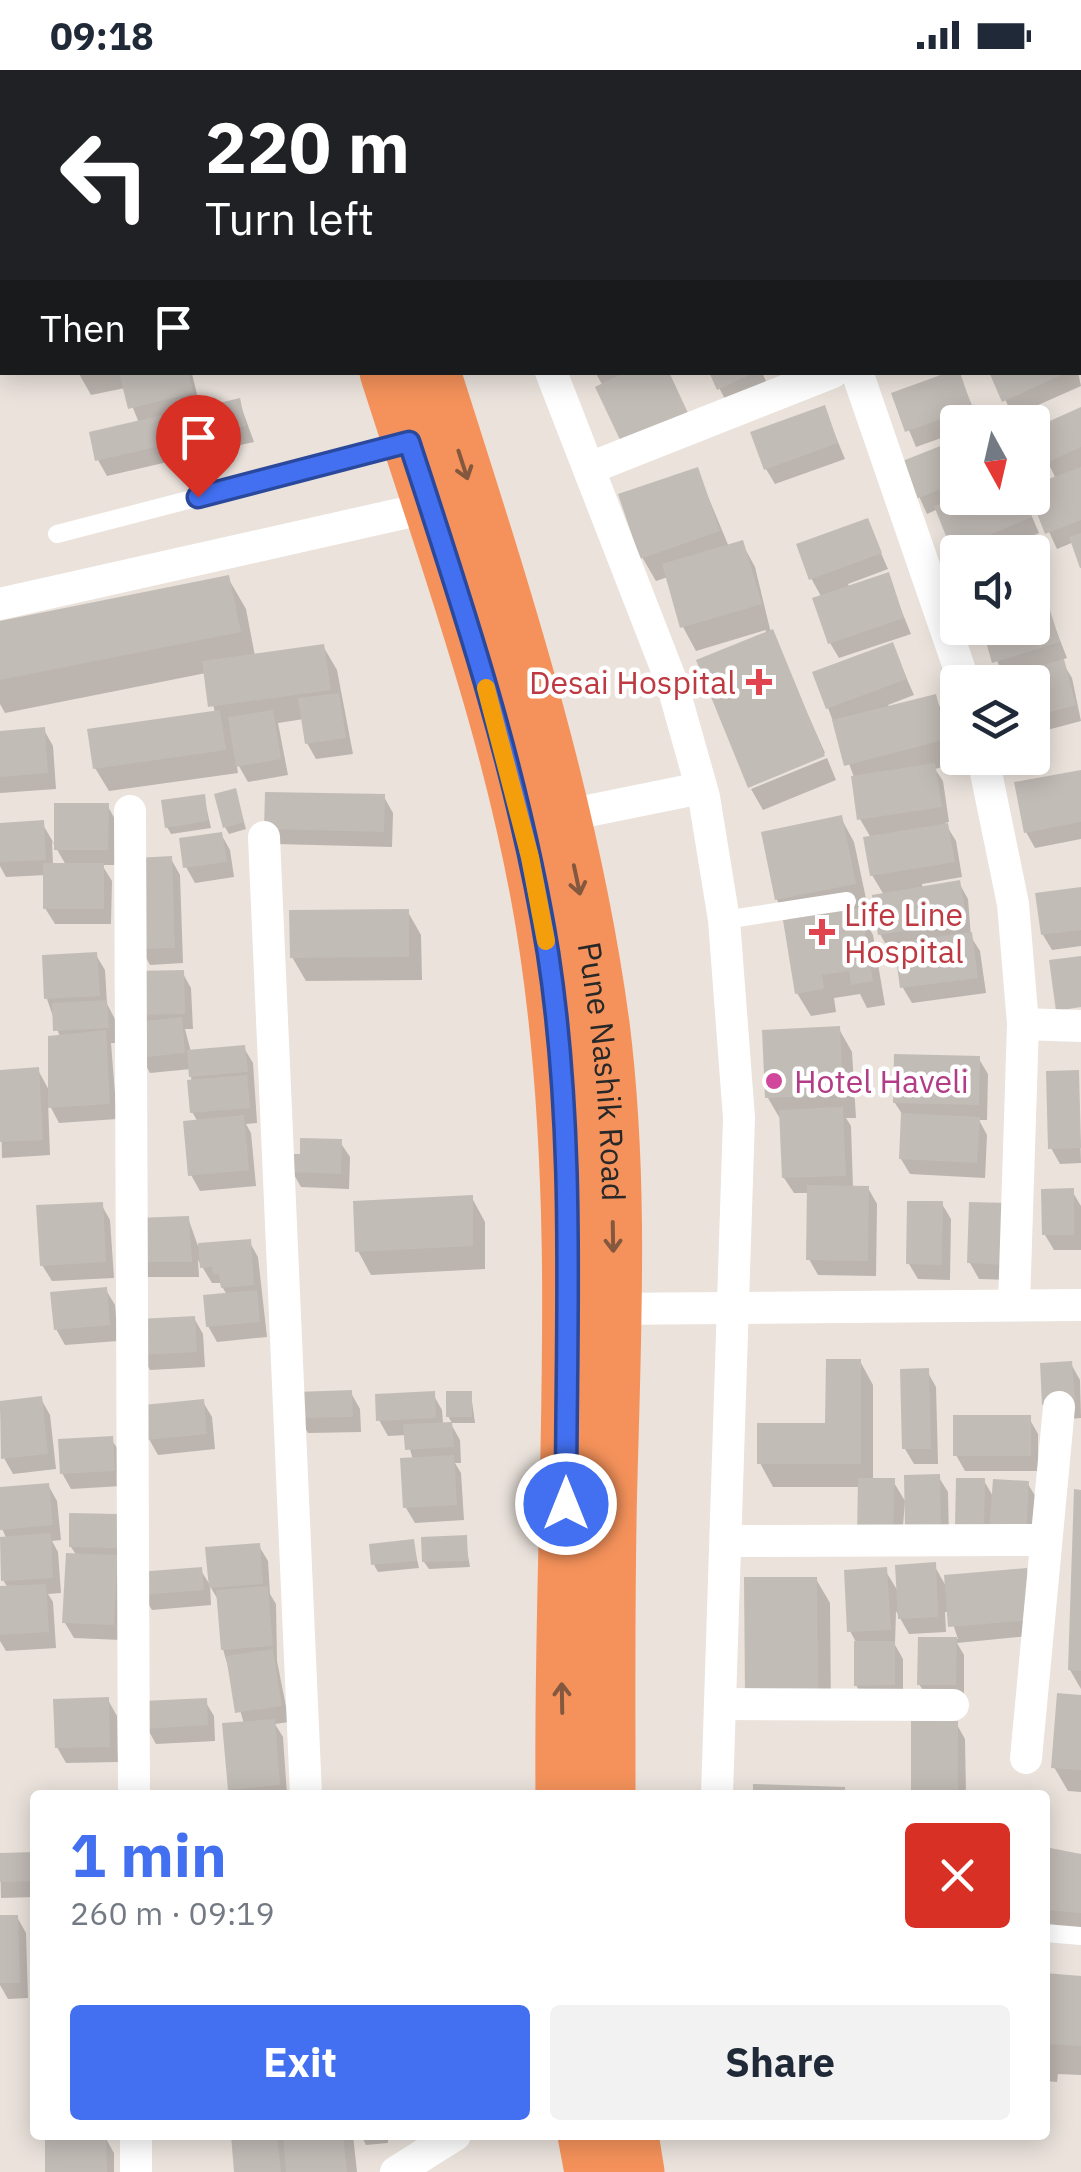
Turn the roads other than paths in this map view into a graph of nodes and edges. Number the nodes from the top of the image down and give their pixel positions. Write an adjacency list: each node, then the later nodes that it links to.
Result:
1 (388, 375): 6 (highway, Pune Nashik Road)
2 (434, 375): 15 (highway, Pune Nashik Road, one-way to 15)
3 (553, 375): 7 (street)
4 (825, 375): 7 (street)
5 (858, 375): 11 (street)
6 (409, 442): 8 (highway, Pune Nashik Road); 9 (lane)
7 (590, 468): 13 (street)
8 (430, 507): 10 (street); 24 (highway, Pune Nashik Road)
9 (57, 534)
10 (0, 604)
11 (958, 665)
12 (986, 775): 19 (street)
13 (701, 788): 15 (street); 18 (street)
14 (130, 811): 31 (street)
15 (563, 816): 24 (highway, Pune Nashik Road, one-way to 24)
16 (264, 837): 32 (street)
17 (847, 901): 18 (lane)
18 (724, 920): 23 (street)
19 (1023, 1024): 20 (street); 21 (street)
20 (1081, 1026)
21 (1014, 1305): 22 (street); 23 (street)
22 (1081, 1305)
23 (732, 1307): 24 (street); 27 (street)
24 (592, 1309): 33 (highway, Pune Nashik Road, one-way to 24); 34 (highway, Pune Nashik Road)
25 (1059, 1408): 26 (street)
26 (1045, 1540): 27 (street); 30 (street)
27 (728, 1541): 28 (street)
28 (721, 1704): 29 (street); 35 (street)
29 (954, 1705)
30 (1026, 1758)
31 (134, 1790)
32 (306, 1790)
33 (563, 1790)
34 (608, 1790)
35 (717, 1790)
36 (1050, 1933): 37 (lane)
37 (1081, 1936)
38 (136, 2140): 42 (street)
39 (447, 2140): 43 (street)
40 (586, 2140): 44 (highway)
41 (632, 2140): 45 (highway)
42 (136, 2172)
43 (396, 2172)
44 (592, 2172)
45 (637, 2172)

